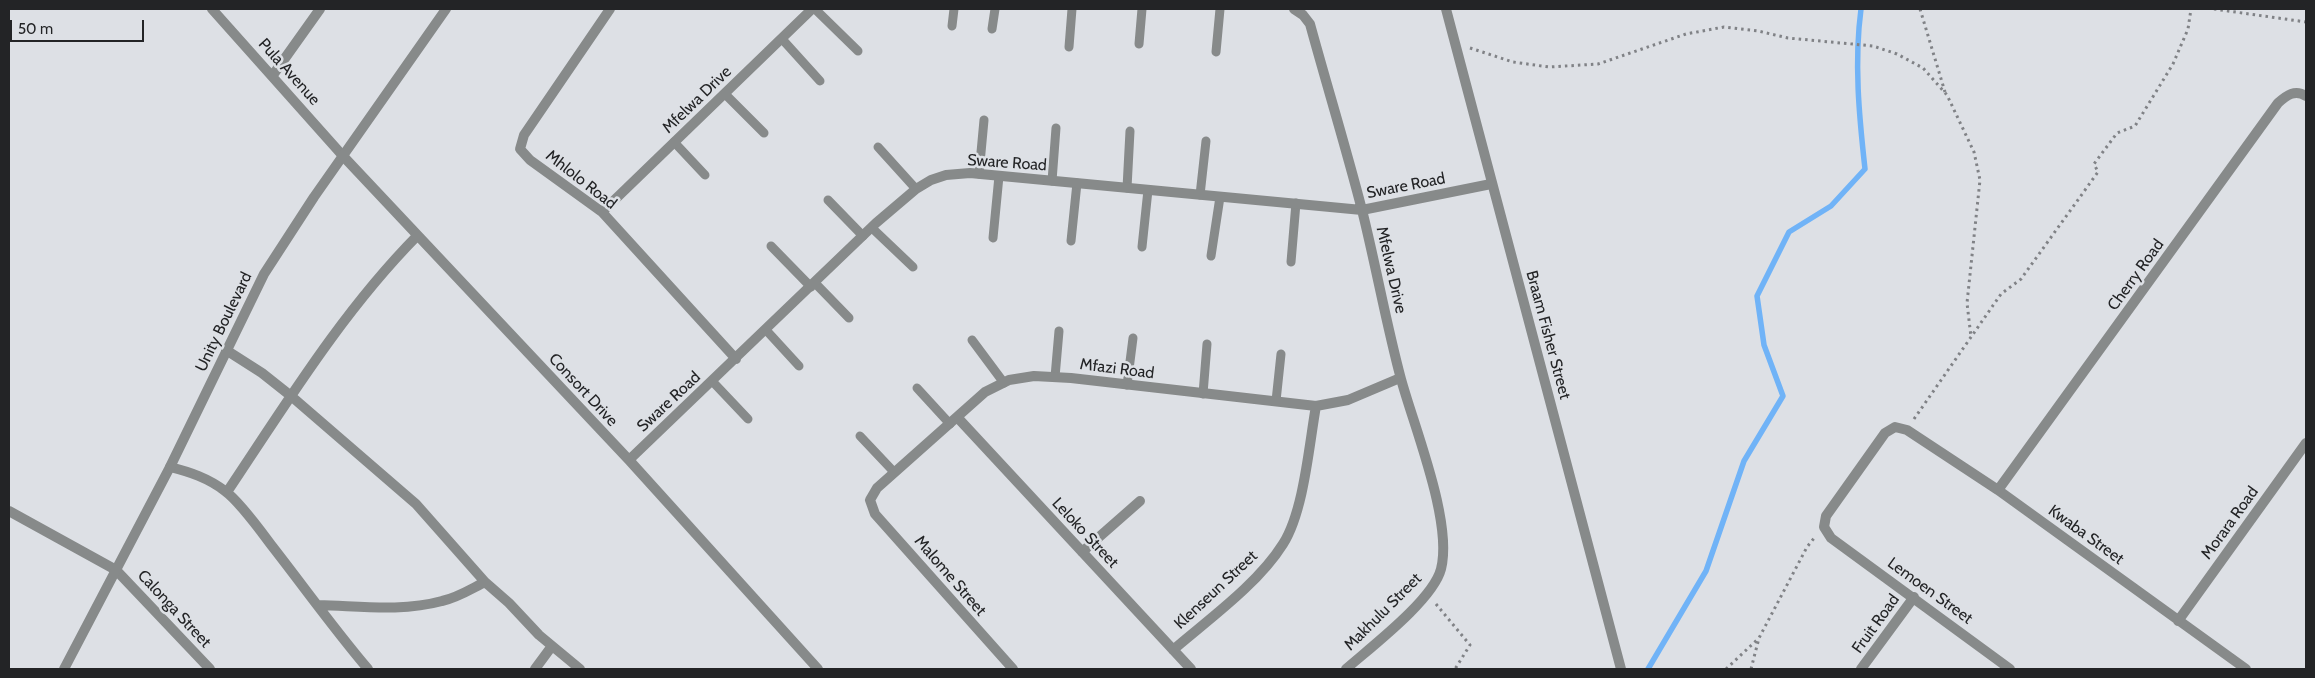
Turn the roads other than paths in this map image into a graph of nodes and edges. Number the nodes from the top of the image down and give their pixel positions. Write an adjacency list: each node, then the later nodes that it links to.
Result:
1 (212, 9): 20 (street, Pula Avenue)
2 (320, 9): 20 (street)
3 (446, 9): 31 (street, Unity Boulevard)
4 (610, 9): 46 (street, Mhlolo Road)
5 (814, 9): 15 (street, Mfelwa Drive); 18 (lane)
6 (954, 9): 13 (lane)
7 (995, 9): 14 (lane)
8 (1072, 9): 17 (lane)
9 (1142, 9): 16 (lane)
10 (1220, 9): 19 (lane)
11 (1294, 9): 45 (street, Mfelwa Drive)
12 (1446, 9): 37 (street, Braam Fisher Street)
13 (952, 26)
14 (992, 29)
15 (782, 39): 21 (lane); 22 (street, Mfelwa Drive)
16 (1139, 44)
17 (1069, 47)
18 (858, 51)
19 (1216, 52)
20 (273, 75): 31 (street, Pula Avenue)
21 (820, 81)
22 (725, 94): 27 (lane); 29 (street, Mfelwa Drive)
23 (2306, 96): 85 (street, Cherry Road)
24 (984, 120): 32 (lane)
25 (1056, 128): 35 (lane)
26 (1130, 131): 38 (lane)
27 (764, 133)
28 (1206, 141): 41 (lane)
29 (674, 142): 33 (lane); 46 (street, Mfelwa Drive)
30 (878, 147): 39 (lane)
31 (343, 156): 48 (street, Consort Drive); 64 (street, Unity Boulevard)
32 (979, 174): 34 (street, Sware Road); 39 (street, Sware Road)
33 (705, 175)
34 (999, 176): 35 (street, Sware Road); 50 (lane)
35 (1052, 181): 36 (street, Sware Road)
36 (1077, 183): 38 (street, Sware Road); 51 (lane)
37 (1492, 184): 45 (street, Sware Road); 109 (street, Braam Fisher Street)
38 (1127, 188): 40 (street, Sware Road)
39 (916, 189): 47 (street, Sware Road)
40 (1148, 190): 41 (street, Sware Road); 53 (lane)
41 (1200, 195): 42 (street, Sware Road)
42 (1220, 197): 44 (street, Sware Road); 54 (lane)
43 (828, 200): 49 (lane)
44 (1296, 204): 45 (street, Sware Road); 55 (lane)
45 (1362, 210): 69 (street, Mfelwa Drive)
46 (602, 212): 66 (street, Mhlolo Road)
47 (872, 228): 49 (street, Sware Road); 56 (lane)
48 (417, 236): 75 (street); 82 (street, Consort Drive)
49 (864, 236): 57 (street, Sware Road)
50 (993, 238)
51 (1072, 241)
52 (771, 246): 57 (lane)
53 (1142, 247)
54 (1211, 256)
55 (1291, 262)
56 (914, 267)
57 (813, 285): 58 (lane); 59 (street, Sware Road)
58 (850, 318)
59 (766, 330): 66 (street, Sware Road); 67 (lane)
60 (1059, 331): 68 (lane)
61 (1134, 338): 72 (lane)
62 (972, 340): 71 (lane)
63 (1207, 344): 74 (lane)
64 (226, 350): 75 (street); 83 (street, Unity Boulevard)
65 (1282, 354): 76 (lane)
66 (736, 360): 70 (street, Sware Road)
67 (799, 366)
68 (1055, 377): 71 (street, Mfazi Road); 72 (street, Mfazi Road)
69 (1400, 378): 77 (street, Mfazi Road); 91 (street, Mfelwa Drive)
70 (712, 381): 78 (lane); 82 (street, Sware Road)
71 (1004, 383): 79 (street, Mfazi Road)
72 (1127, 385): 74 (street, Mfazi Road)
73 (916, 388): 79 (lane)
74 (1203, 394): 76 (street, Mfazi Road)
75 (291, 396): 86 (street); 94 (street)
76 (1276, 402): 77 (street, Mfazi Road)
77 (1316, 406): 99 (street, Klenseun Street)
78 (748, 419)
79 (953, 421): 84 (street, Mfazi Road); 92 (street, Leloko Street)
80 (860, 436): 84 (lane)
81 (2306, 443): 97 (street, Morara Road)
82 (629, 460): 105 (street, Consort Drive)
83 (170, 467): 86 (street); 93 (street, Unity Boulevard)
84 (894, 472): 87 (street, Mfazi Road)
85 (1998, 490): 90 (street, Kwaba Street); 97 (street, Kwaba Street)
86 (227, 492): 96 (street)
87 (870, 500): 106 (street, Malome Street)
88 (1140, 501): 92 (street)
89 (9, 511): 93 (street, Calonga Street)
90 (1830, 538): 95 (street, Lemoen Street)
91 (1444, 545): 108 (street, Makhulu Street)
92 (1082, 552): 99 (street, Leloko Street)
93 (116, 570): 100 (street, Unity Boulevard); 101 (street, Calonga Street)
94 (485, 582): 96 (street); 98 (street)
95 (1914, 597): 110 (street, Fruit Road); 111 (street, Lemoen Street)
96 (319, 605): 102 (street)
97 (2178, 621): 112 (street, Kwaba Street)
98 (552, 646): 103 (street); 104 (street)
99 (1173, 650): 107 (street, Leloko Street)
100 (64, 669)
101 (210, 669)
102 (368, 669)
103 (535, 669)
104 (580, 669)
105 (818, 669)
106 (1013, 669)
107 (1191, 669)
108 (1346, 669)
109 (1621, 669)
110 (1862, 669)
111 (2010, 669)
112 (2246, 669)

